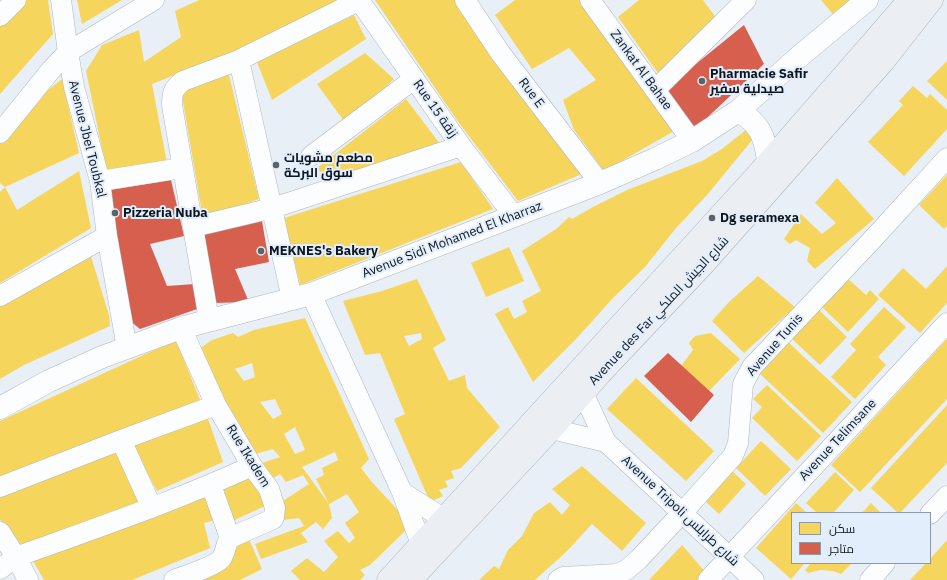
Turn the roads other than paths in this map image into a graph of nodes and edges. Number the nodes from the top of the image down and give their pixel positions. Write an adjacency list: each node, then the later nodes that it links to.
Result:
1 (16, 0): 11 (street)
2 (61, 0): 12 (street, Avenue Jbel Toubkal)
3 (154, 0): 12 (street)
4 (360, 0): 13 (street); 14 (street, Rue 15 زنقة)
5 (465, 0): 25 (street, Rue E)
6 (590, 0): 15 (street, Zankat Al Bahae)
7 (867, 0): 16 (street, Avenue Sidi Mohamed El Kharraz)
8 (909, 0): 22 (main road, Avenue des Far شارع الجيش الملكي)
9 (932, 0): 36 (main road, Avenue des Far شارع الجيش الملكي)
10 (735, 4): 15 (street)
11 (0, 16)
12 (68, 52): 17 (street); 24 (street, Avenue Jbel Toubkal)
13 (239, 60): 23 (street); 26 (street)
14 (414, 79): 19 (street, Rue 15 زنقة); 20 (street)
15 (655, 90): 18 (street, Zankat Al Bahae)
16 (738, 111): 18 (street, Avenue Sidi Mohamed El Kharraz); 22 (street)
17 (0, 133)
18 (692, 141): 25 (street, Avenue Sidi Mohamed El Kharraz)
19 (461, 146): 26 (street); 27 (street, Rue 15 زنقة)
20 (311, 156)
21 (947, 158): 48 (street, Avenue Tunis)
22 (768, 161): 50 (main road, Avenue des Far شارع الجيش الملكي)
23 (182, 168): 24 (street); 28 (street)
24 (100, 181): 29 (street, Avenue Jbel Toubkal)
25 (600, 183): 27 (street, Avenue Sidi Mohamed El Kharraz)
26 (273, 208): 28 (street); 31 (street)
27 (514, 216): 31 (street, Avenue Sidi Mohamed El Kharraz)
28 (194, 227): 32 (street)
29 (107, 236): 30 (street); 35 (street, Avenue Jbel Toubkal)
30 (0, 296)
31 (302, 296): 32 (street, Avenue Sidi Mohamed El Kharraz); 45 (street)
32 (210, 320): 34 (street, Avenue Sidi Mohamed El Kharraz)
33 (947, 323): 55 (street, Avenue Telimsane)
34 (181, 328): 35 (street, Avenue Sidi Mohamed El Kharraz); 37 (street, Rue Ikadem)
35 (127, 348): 38 (street, Avenue Sidi Mohamed El Kharraz)
36 (583, 393): 39 (main road, Avenue des Far شارع الجيش الملكي); 41 (street, Avenue Tripoli شارع طرابلس)
37 (216, 405): 40 (street); 42 (street, Rue Ikadem)
38 (0, 408)
39 (552, 429): 41 (street, Avenue Tripoli شارع طرابلس); 61 (main road, Avenue des Far شارع الجيش الملكي)
40 (121, 440): 44 (street); 47 (street)
41 (606, 442): 48 (street, Avenue Tripoli شارع طرابلس)
42 (252, 466): 43 (street); 52 (street, Rue Ikadem)
43 (211, 485): 47 (street); 52 (street)
44 (0, 487)
45 (402, 492): 50 (street); 53 (street)
46 (947, 496): 49 (street)
47 (152, 508): 54 (street)
48 (682, 513): 55 (street, Avenue Tripoli شارع طرابلس); 62 (street, Avenue Tunis)
49 (931, 513)
50 (444, 519): 53 (main road, Avenue des Far شارع الجيش الملكي)
51 (0, 532): 54 (street)
52 (230, 538): 59 (street)
53 (421, 544): 60 (main road, Avenue des Far شارع الجيش الملكي)
54 (16, 557): 57 (street); 58 (street)
55 (729, 557): 63 (street, Avenue Telimsane); 64 (street, Avenue Tripoli شارع طرابلس)
56 (884, 564): 65 (street)
57 (0, 569)
58 (28, 580)
59 (174, 580)
60 (388, 580)
61 (411, 580)
62 (558, 580)
63 (708, 580)
64 (754, 580)
65 (870, 580)

